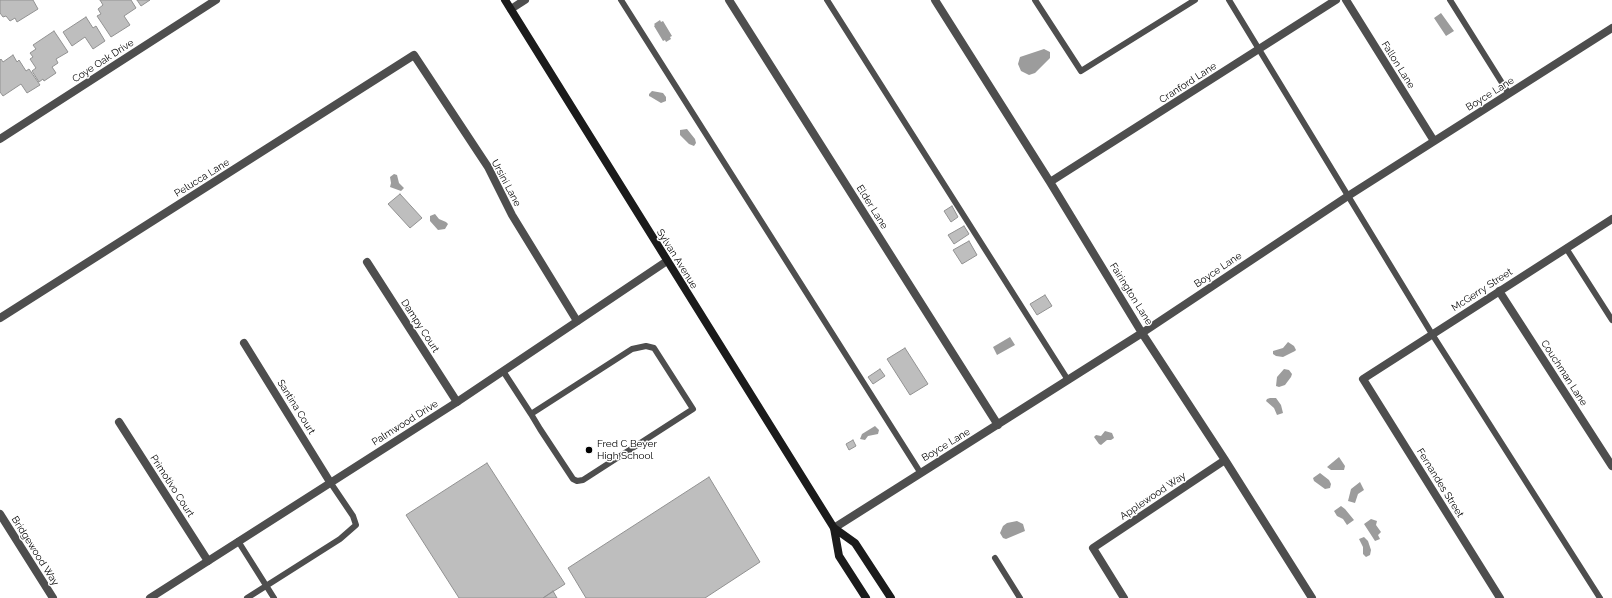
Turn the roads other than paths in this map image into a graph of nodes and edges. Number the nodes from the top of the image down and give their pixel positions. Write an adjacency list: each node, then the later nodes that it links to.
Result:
1 (216, 0): 19 (street, Coye Oak Drive)
2 (505, 0): 14 (main road, Sylvan Avenue)
3 (525, 0): 14 (street)
4 (621, 0): 43 (lane)
5 (729, 0): 40 (street, Elder Lane)
6 (827, 0): 36 (lane)
7 (935, 0): 21 (street, Fairington Lane)
8 (1035, 0): 9 (lane)
9 (1195, 0)
10 (1229, 0): 16 (lane)
11 (1336, 0): 16 (street, Cranford Lane)
12 (1346, 0): 20 (street, Fallon Lane)
13 (1450, 0): 18 (lane)
14 (511, 9): 25 (main road, Sylvan Avenue)
15 (1612, 28): 18 (street, Boyce Lane)
16 (1259, 49): 21 (street, Cranford Lane); 22 (lane)
17 (414, 55): 28 (street, Pelucca Lane); 30 (street, Ursini Lane)
18 (1509, 94): 20 (street, Boyce Lane)
19 (0, 139)
20 (1434, 141): 22 (street, Boyce Lane)
21 (1050, 182): 31 (street, Fairington Lane)
22 (1348, 196): 31 (street, Boyce Lane); 32 (lane)
23 (1612, 219): 24 (street, McGerry Street)
24 (1566, 248): 27 (street, McGerry Street); 29 (lane)
25 (667, 261): 30 (street, Palmwood Drive); 46 (main road, Sylvan Avenue)
26 (366, 262): 37 (street, Dampy Court)
27 (1499, 291): 32 (street, McGerry Street); 42 (street, Couchman Lane)
28 (0, 318)
29 (1612, 320)
30 (578, 321): 34 (street, Palmwood Drive)
31 (1142, 332): 36 (street, Boyce Lane); 41 (street, Fairington Lane)
32 (1432, 334): 35 (street, McGerry Street); 61 (lane)
33 (244, 343): 44 (street, Santina Court)
34 (503, 371): 37 (street, Palmwood Drive); 38 (lane)
35 (1363, 378): 60 (street, Fernandes Street)
36 (1068, 380): 40 (street, Boyce Lane)
37 (457, 402): 44 (street, Palmwood Drive)
38 (531, 414): 38 (lane)
39 (119, 422): 49 (street, Primotivo Court)
40 (998, 425): 43 (street, Boyce Lane)
41 (1225, 460): 58 (street, Applewood Way); 59 (street, Fairington Lane)
42 (1612, 466)
43 (920, 472): 46 (street, Boyce Lane)
44 (330, 482): 47 (street, Palmwood Drive); 50 (lane)
45 (0, 514): 51 (street, Bridgewood Way)
46 (834, 528): 55 (main road, Sylvan Avenue); 56 (main road, Sylvan Avenue)
47 (238, 541): 49 (street, Palmwood Drive); 50 (lane)
48 (995, 558): 57 (lane)
49 (208, 561): 52 (street, Palmwood Drive)
50 (266, 586): 53 (lane); 54 (lane)
51 (53, 598)
52 (150, 598)
53 (247, 598)
54 (274, 598)
55 (866, 598)
56 (891, 598)
57 (1020, 598)
58 (1124, 598)
59 (1312, 598)
60 (1500, 598)
61 (1600, 598)

